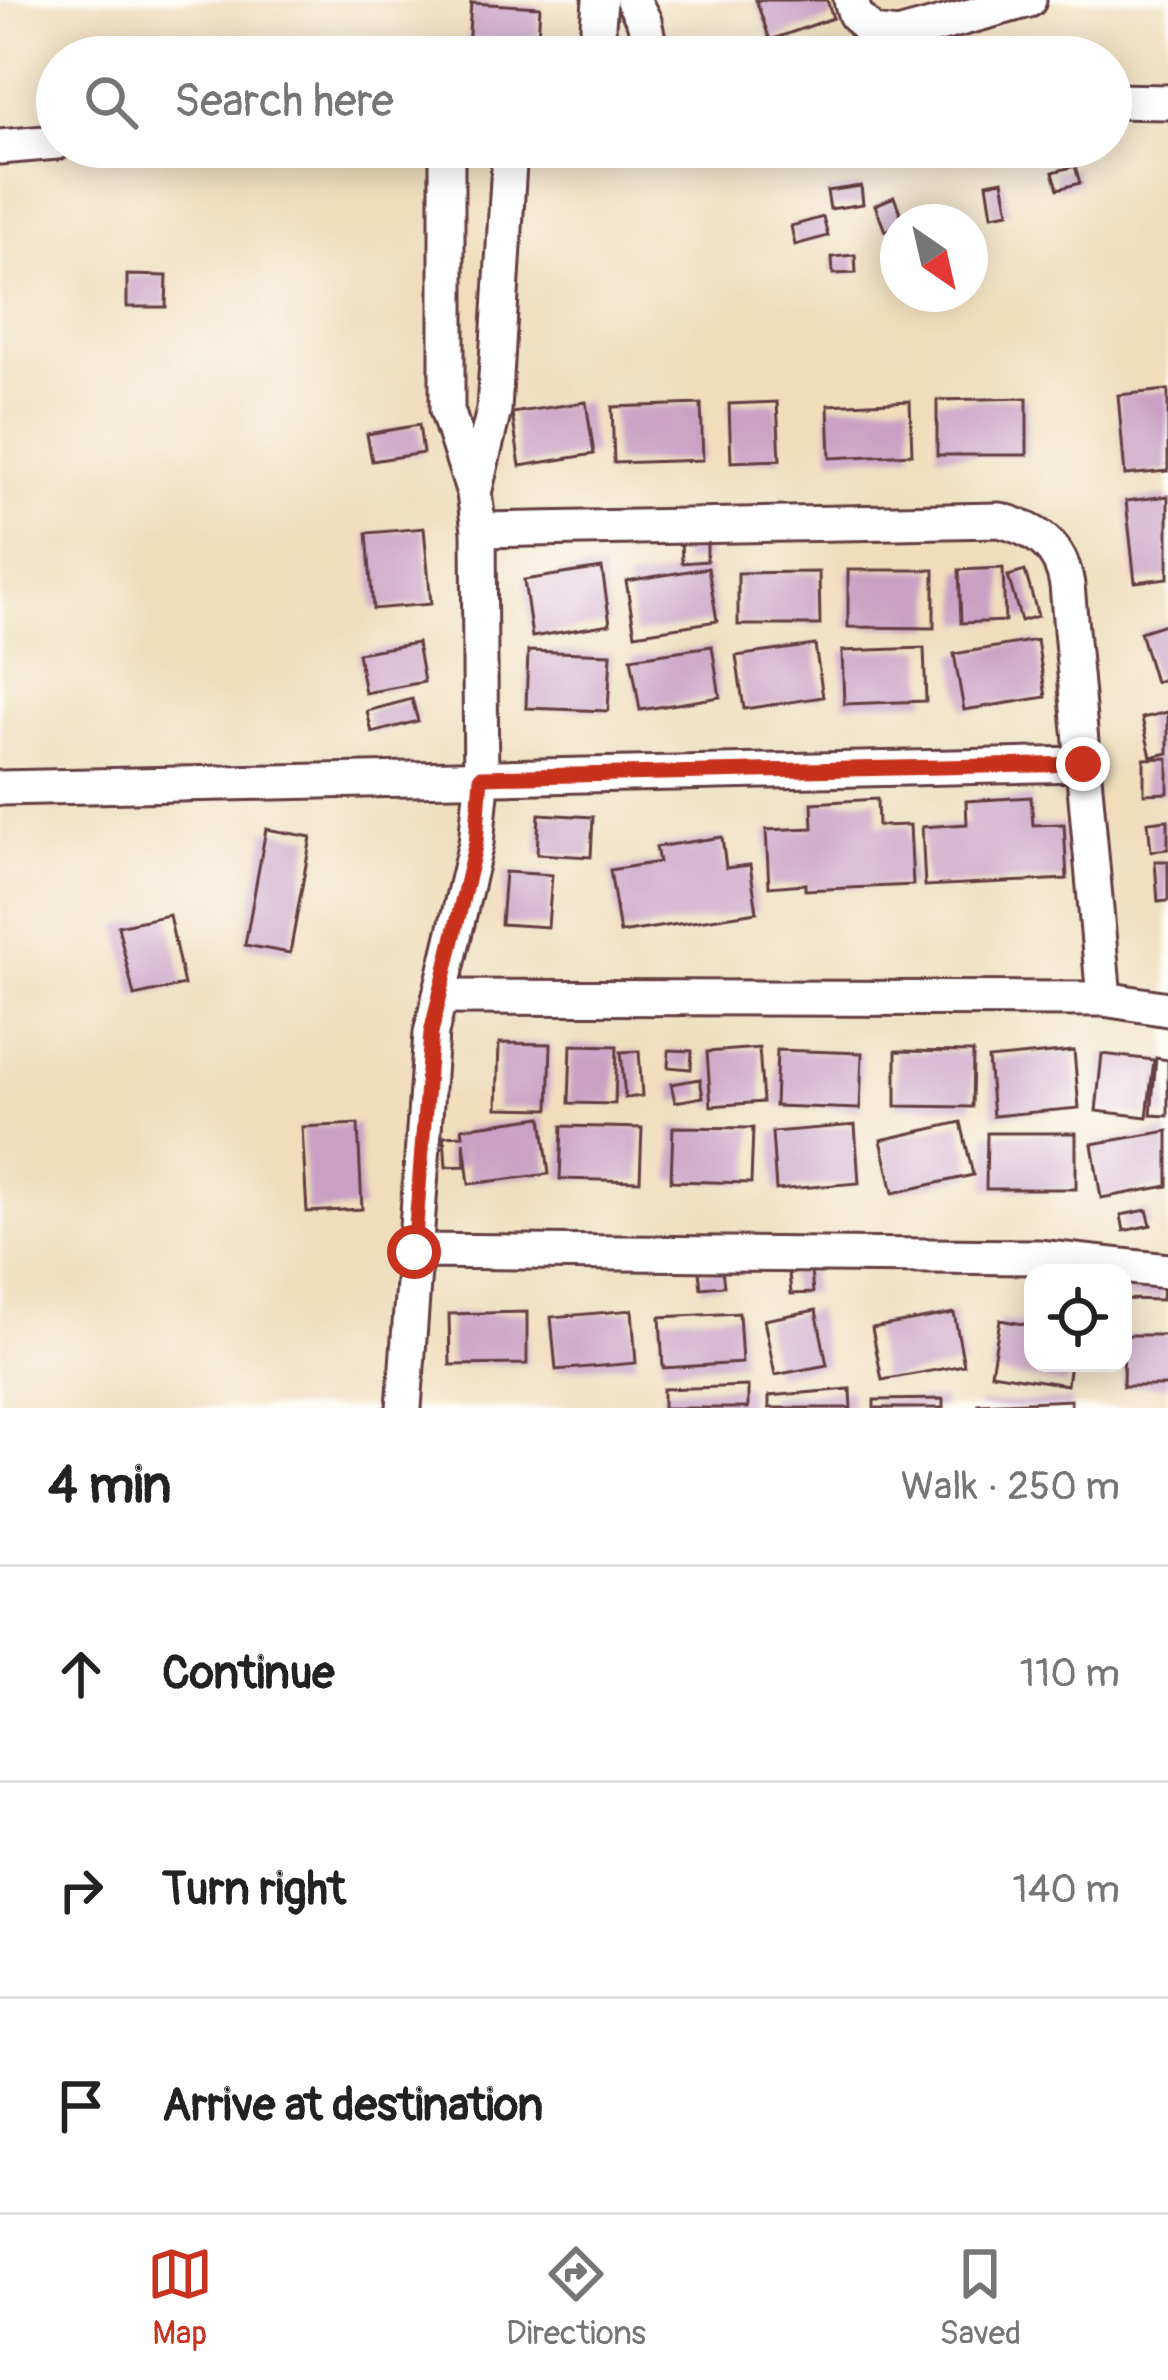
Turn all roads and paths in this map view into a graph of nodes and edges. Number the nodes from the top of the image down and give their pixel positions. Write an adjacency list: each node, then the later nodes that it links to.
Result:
1 (599, 0): 5 (street)
2 (633, 0): 6 (street)
3 (851, 0): 4 (street)
4 (1029, 0)
5 (599, 36)
6 (647, 36)
7 (1132, 101): 8 (street)
8 (1168, 101)
9 (36, 144): 10 (street)
10 (0, 147)
11 (447, 168): 13 (street)
12 (509, 168): 13 (street)
13 (474, 493): 14 (street)
14 (479, 530): 15 (street); 16 (street)
15 (1083, 764): 16 (street); 19 (street)
16 (481, 777): 17 (street); 18 (street)
17 (0, 788)
18 (440, 997): 19 (street); 21 (street)
19 (1104, 999): 20 (street)
20 (1168, 1009)
21 (414, 1252): 22 (street); 23 (street)
22 (1168, 1271)
23 (404, 1408)

